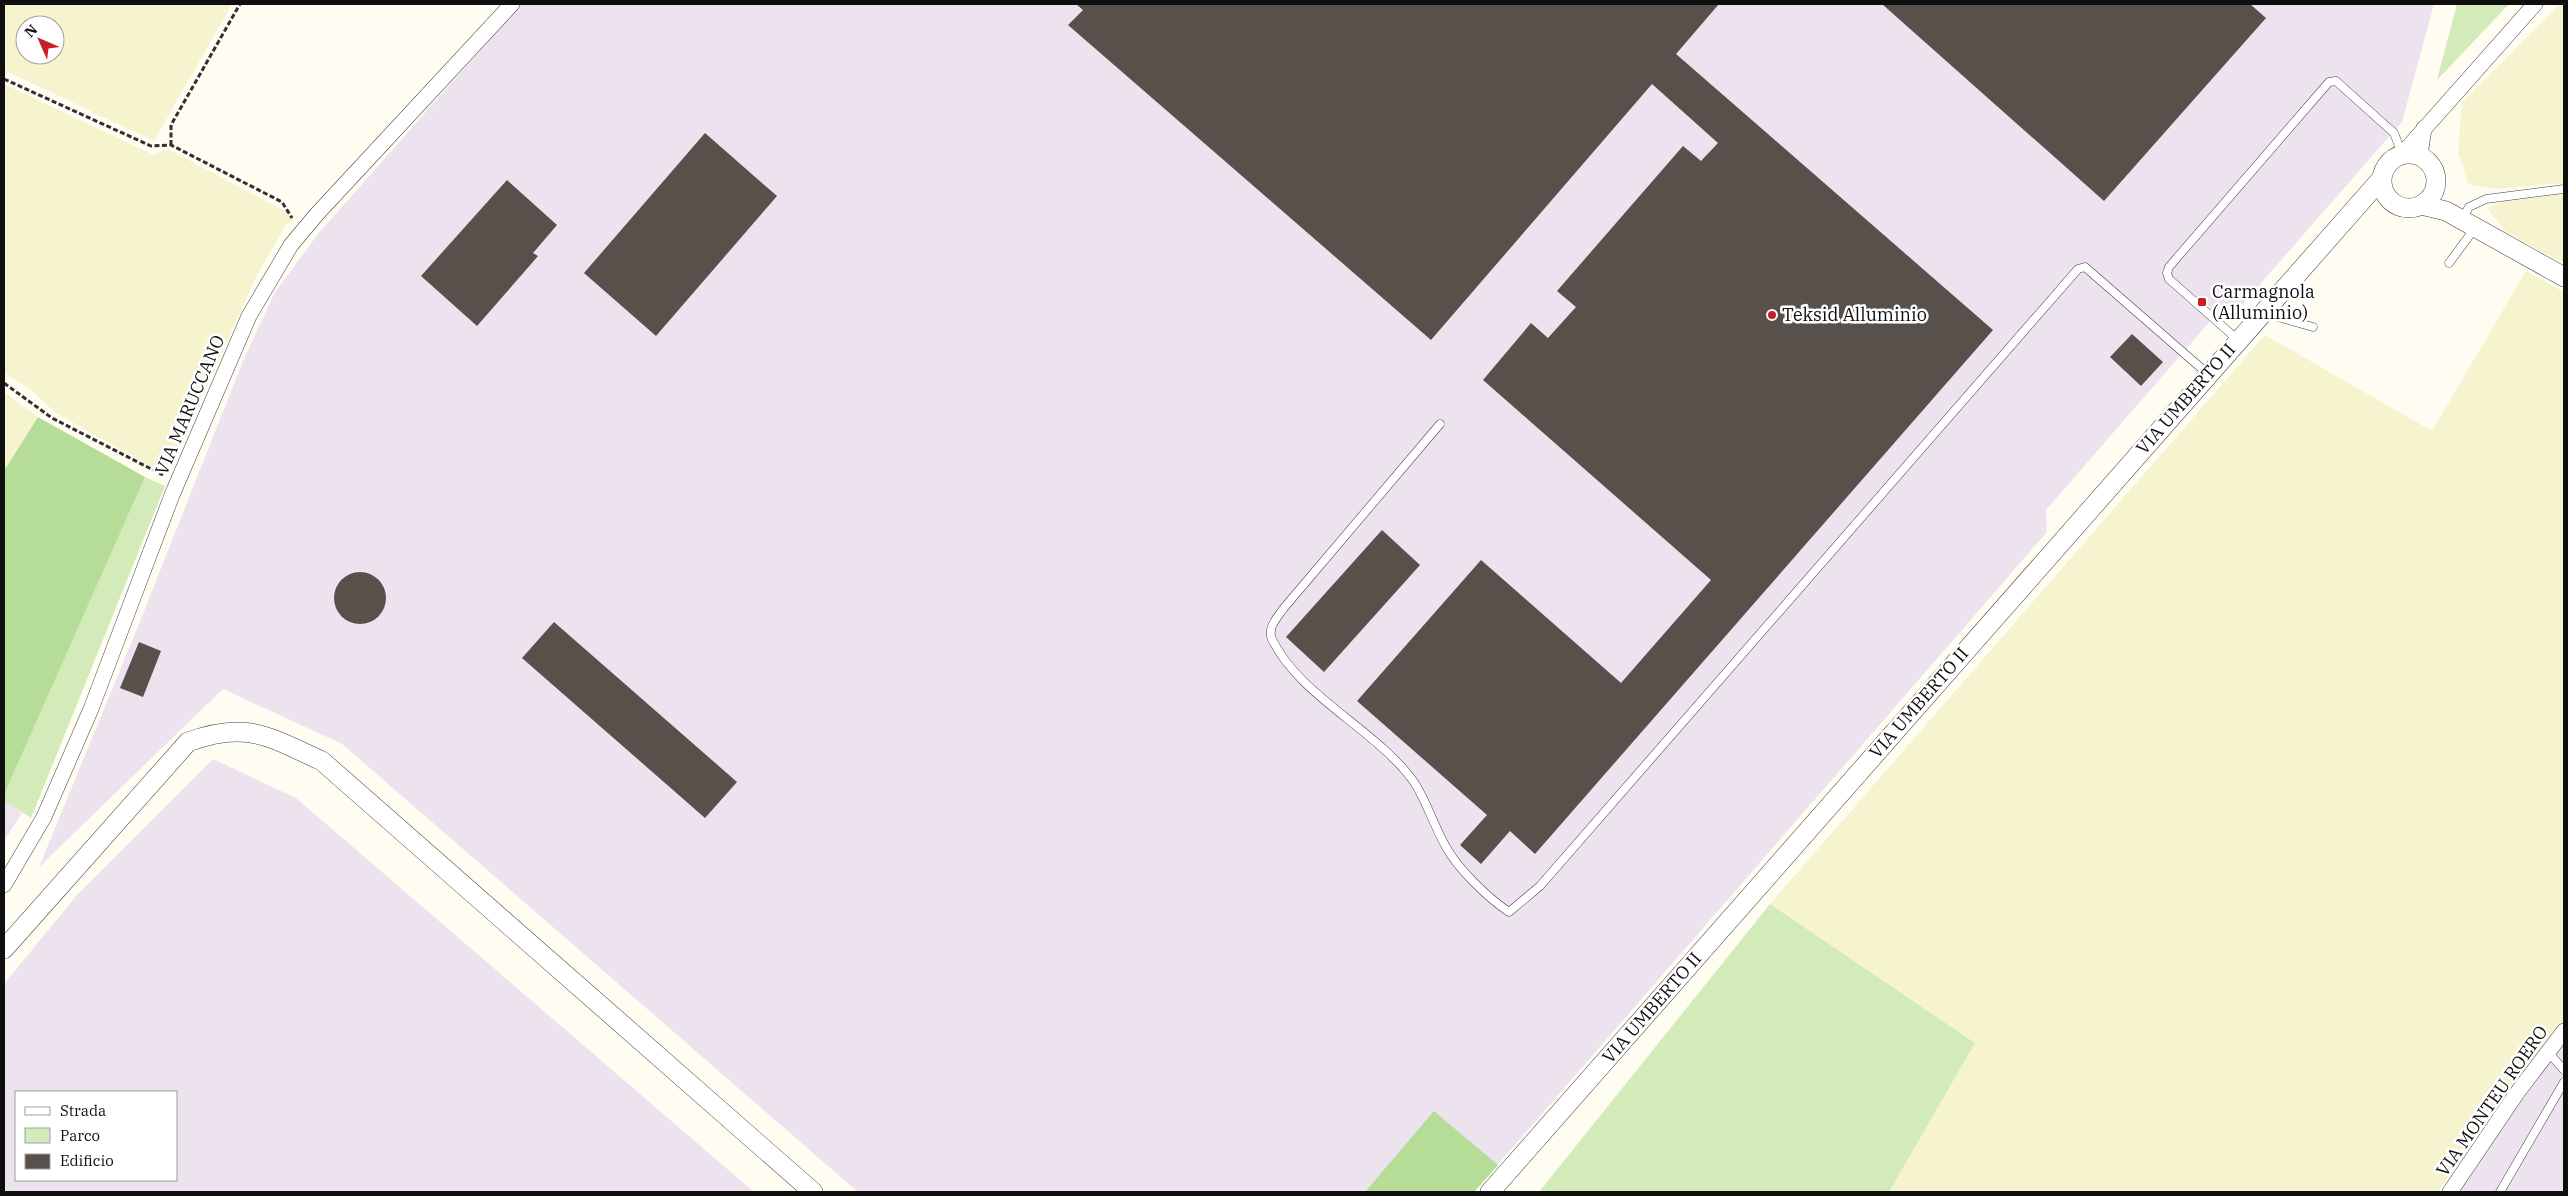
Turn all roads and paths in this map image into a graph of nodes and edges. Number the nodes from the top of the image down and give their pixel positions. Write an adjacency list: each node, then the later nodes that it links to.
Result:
1 (240, 4): 5 (path)
2 (512, 4): 14 (street, VIA MARUCCANO)
3 (2535, 4): 6 (street)
4 (4, 79): 5 (path)
5 (171, 145): 14 (path)
6 (2411, 155): 7 (street); 8 (street); 19 (lane)
7 (2381, 179): 10 (street); 12 (street, VIA UMBERTO II)
8 (2435, 185): 11 (street); 13 (street)
9 (2564, 189): 13 (lane)
10 (2390, 200): 11 (street); 12 (street, VIA UMBERTO II)
11 (2420, 205): 13 (street)
12 (2350, 216): 17 (street, VIA UMBERTO II)
13 (2461, 220): 15 (lane); 16 (street)
14 (291, 245): 23 (street, VIA MARUCCANO)
15 (2449, 263)
16 (2564, 277)
17 (2262, 312): 18 (lane); 19 (street, VIA UMBERTO II)
18 (2313, 327)
19 (2238, 340): 20 (street, VIA UMBERTO II)
20 (2208, 374): 22 (lane); 31 (street, VIA UMBERTO II)
21 (4, 383): 23 (path)
22 (1440, 424)
23 (177, 482): 24 (street, VIA MARUCCANO)
24 (4, 885)
25 (4, 949): 30 (street)
26 (2564, 1031): 27 (street, VIA MONTEU ROERO)
27 (2548, 1052): 28 (lane); 32 (street, VIA MONTEU ROERO)
28 (2564, 1070)
29 (2564, 1082): 33 (lane)
30 (813, 1192)
31 (1490, 1192)
32 (2450, 1192)
33 (2500, 1192)

